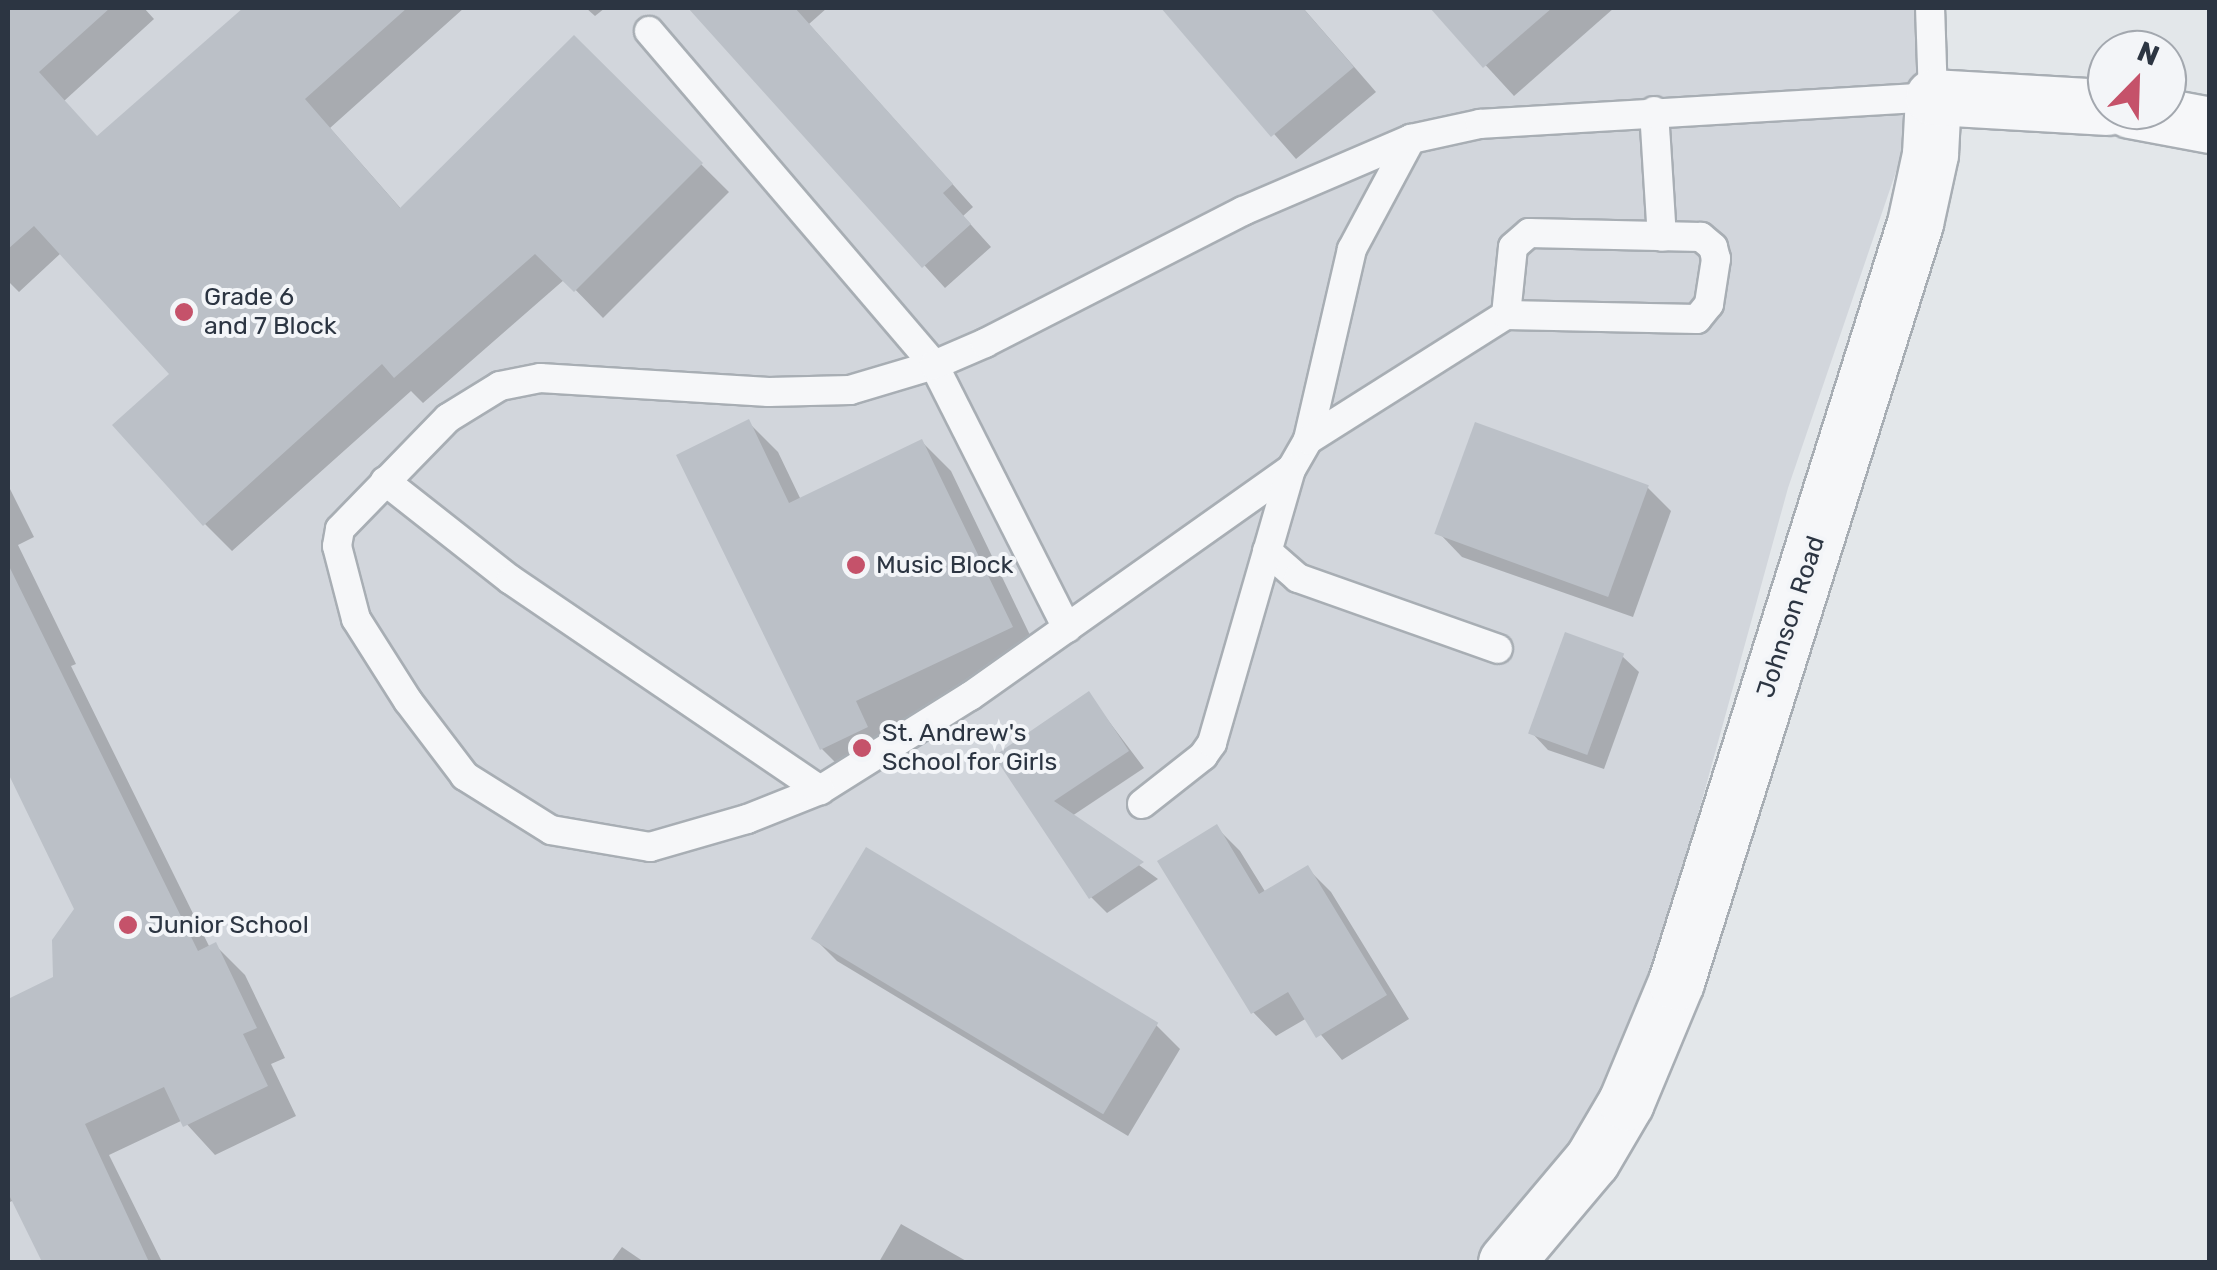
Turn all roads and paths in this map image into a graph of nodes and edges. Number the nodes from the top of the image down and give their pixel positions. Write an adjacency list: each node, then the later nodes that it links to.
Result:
1 (1930, 8): 3 (lane)
2 (648, 31): 9 (lane)
3 (1933, 97): 4 (street); 5 (lane); 18 (street, Johnson Road)
4 (2087, 105)
5 (1654, 110): 6 (lane); 7 (lane)
6 (1410, 139): 9 (lane); 10 (lane)
7 (1662, 236): 8 (lane); 8 (lane)
8 (1506, 316): 10 (lane)
9 (934, 365): 12 (lane); 14 (lane)
10 (1308, 440): 11 (lane)
11 (1291, 469): 13 (lane); 14 (lane)
12 (384, 482): 16 (lane); 16 (lane)
13 (1268, 551): 15 (lane); 17 (lane)
14 (1066, 628): 16 (lane)
15 (1498, 649)
16 (820, 790)
17 (1142, 804)
18 (1506, 1262)

